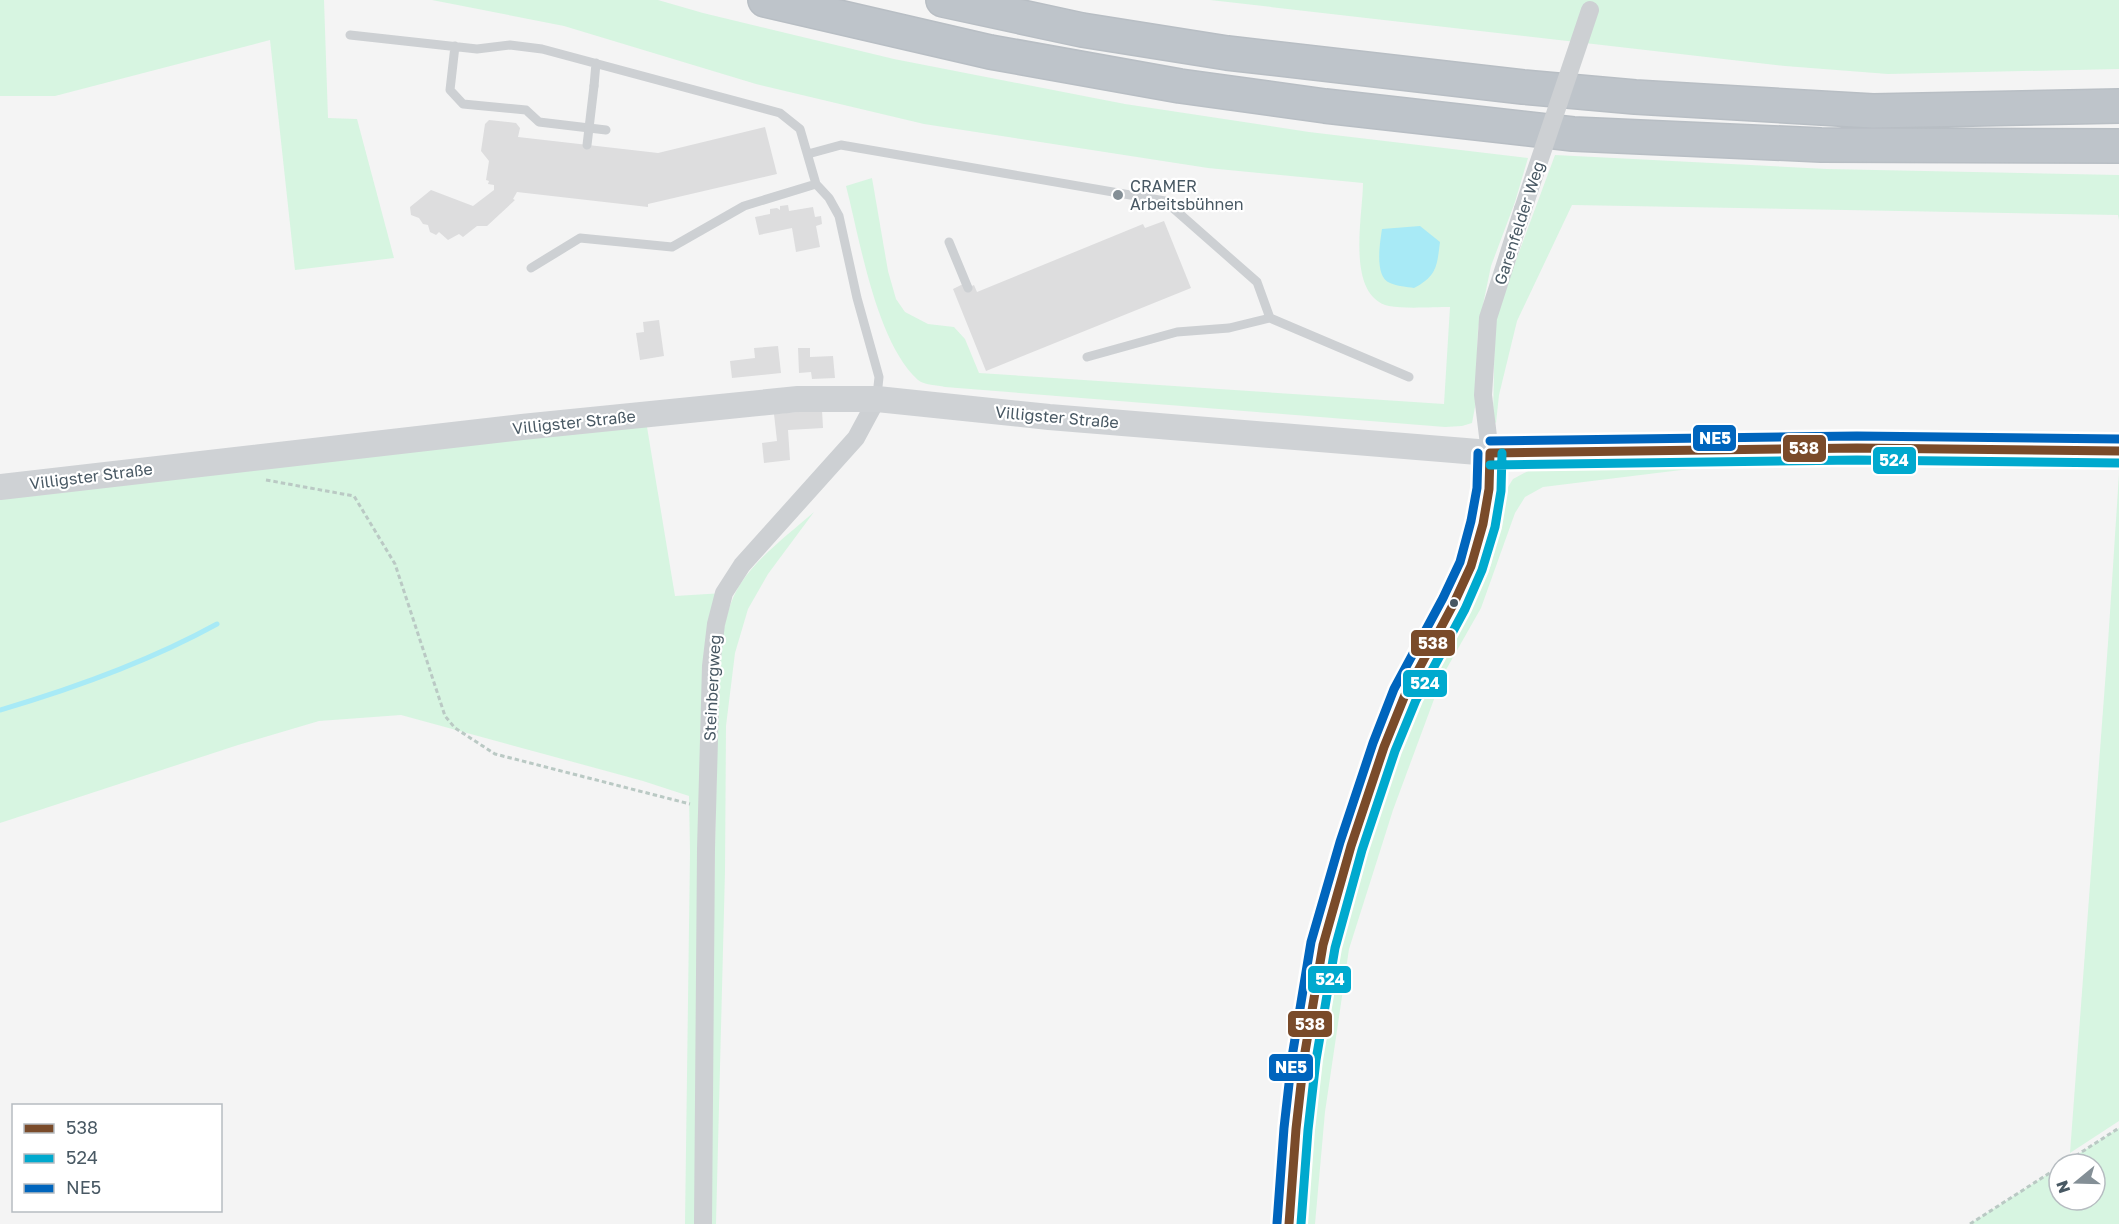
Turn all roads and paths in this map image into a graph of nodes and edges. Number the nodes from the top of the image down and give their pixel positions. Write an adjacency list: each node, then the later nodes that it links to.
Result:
1 (765, 0): 10 (highway)
2 (943, 0): 7 (highway)
3 (1591, 5): 21 (street, Garenfelder Weg, bridge)
4 (350, 34): 5 (lane)
5 (455, 46): 6 (lane); 8 (lane)
6 (596, 63): 9 (lane, bridge); 11 (lane)
7 (2119, 106)
8 (606, 130)
9 (586, 145)
10 (2119, 146)
11 (808, 154): 12 (lane); 16 (lane)
12 (816, 184): 14 (lane); 19 (lane, Steinbergweg)
13 (949, 242): 15 (lane)
14 (531, 268)
15 (968, 288)
16 (1270, 318): 17 (lane); 18 (lane)
17 (1087, 357)
18 (1409, 377)
19 (877, 399): 21 (main road, Villigster Straße); 23 (main road, Villigster Straße); 24 (street, Steinbergweg)
20 (2119, 451): 21 (main road, Villigster Straße)
21 (1490, 453): 29 (street)
22 (261, 479): 24 (path)
23 (0, 487)
24 (708, 810): 28 (street, Steinbergweg)
25 (2119, 1128): 26 (path)
26 (2082, 1152)
27 (2047, 1175): 30 (path)
28 (703, 1224)
29 (1289, 1224)
30 (1970, 1224)

